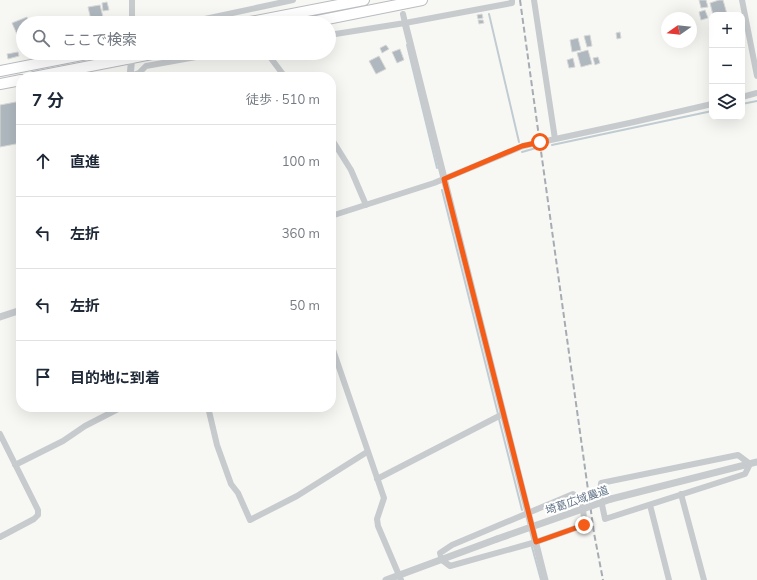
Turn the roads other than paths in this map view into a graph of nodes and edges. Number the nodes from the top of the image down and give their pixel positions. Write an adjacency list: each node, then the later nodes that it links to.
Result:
1 (132, 0): 9 (street)
2 (293, 0): 10 (street)
3 (364, 0): 11 (highway)
4 (422, 0): 12 (highway)
5 (512, 0): 13 (street)
6 (534, 0): 31 (street)
7 (742, 0): 25 (street)
8 (403, 14): 13 (street)
9 (132, 16)
10 (219, 16)
11 (281, 16)
12 (336, 17)
13 (405, 23): 14 (street); 33 (street)
14 (336, 34)
15 (56, 60): 20 (highway)
16 (113, 60): 21 (highway)
17 (132, 60): 22 (street)
18 (179, 60): 23 (street)
19 (272, 60): 24 (street)
20 (0, 71)
21 (57, 72)
22 (130, 72)
23 (141, 72)
24 (281, 72)
25 (757, 76)
26 (16, 81): 27 (highway)
27 (0, 84)
28 (757, 93): 29 (street)
29 (745, 95)
30 (709, 105): 31 (street)
31 (555, 139): 33 (street)
32 (336, 146): 34 (street)
33 (444, 179): 34 (street); 41 (street)
34 (366, 205): 35 (street)
35 (336, 214)
36 (16, 311): 37 (street)
37 (0, 316)
38 (336, 359): 43 (street)
39 (113, 412): 45 (street)
40 (209, 412): 43 (street)
41 (503, 414): 46 (street); 49 (street)
42 (0, 434): 45 (street)
43 (367, 452): 46 (street)
44 (754, 463): 47 (street); 48 (street); 52 (street, 埼葛広域農道, bridge)
45 (15, 465): 50 (street)
46 (377, 479): 53 (street)
47 (682, 494): 48 (street); 57 (street)
48 (650, 504): 56 (street)
49 (528, 513): 51 (street); 51 (street); 52 (street)
50 (0, 537)
51 (536, 542): 52 (street); 55 (street)
52 (442, 560): 53 (street, 埼葛広域農道)
53 (400, 578): 54 (street, 埼葛広域農道)
54 (386, 580)
55 (545, 580)
56 (669, 580)
57 (704, 580)

